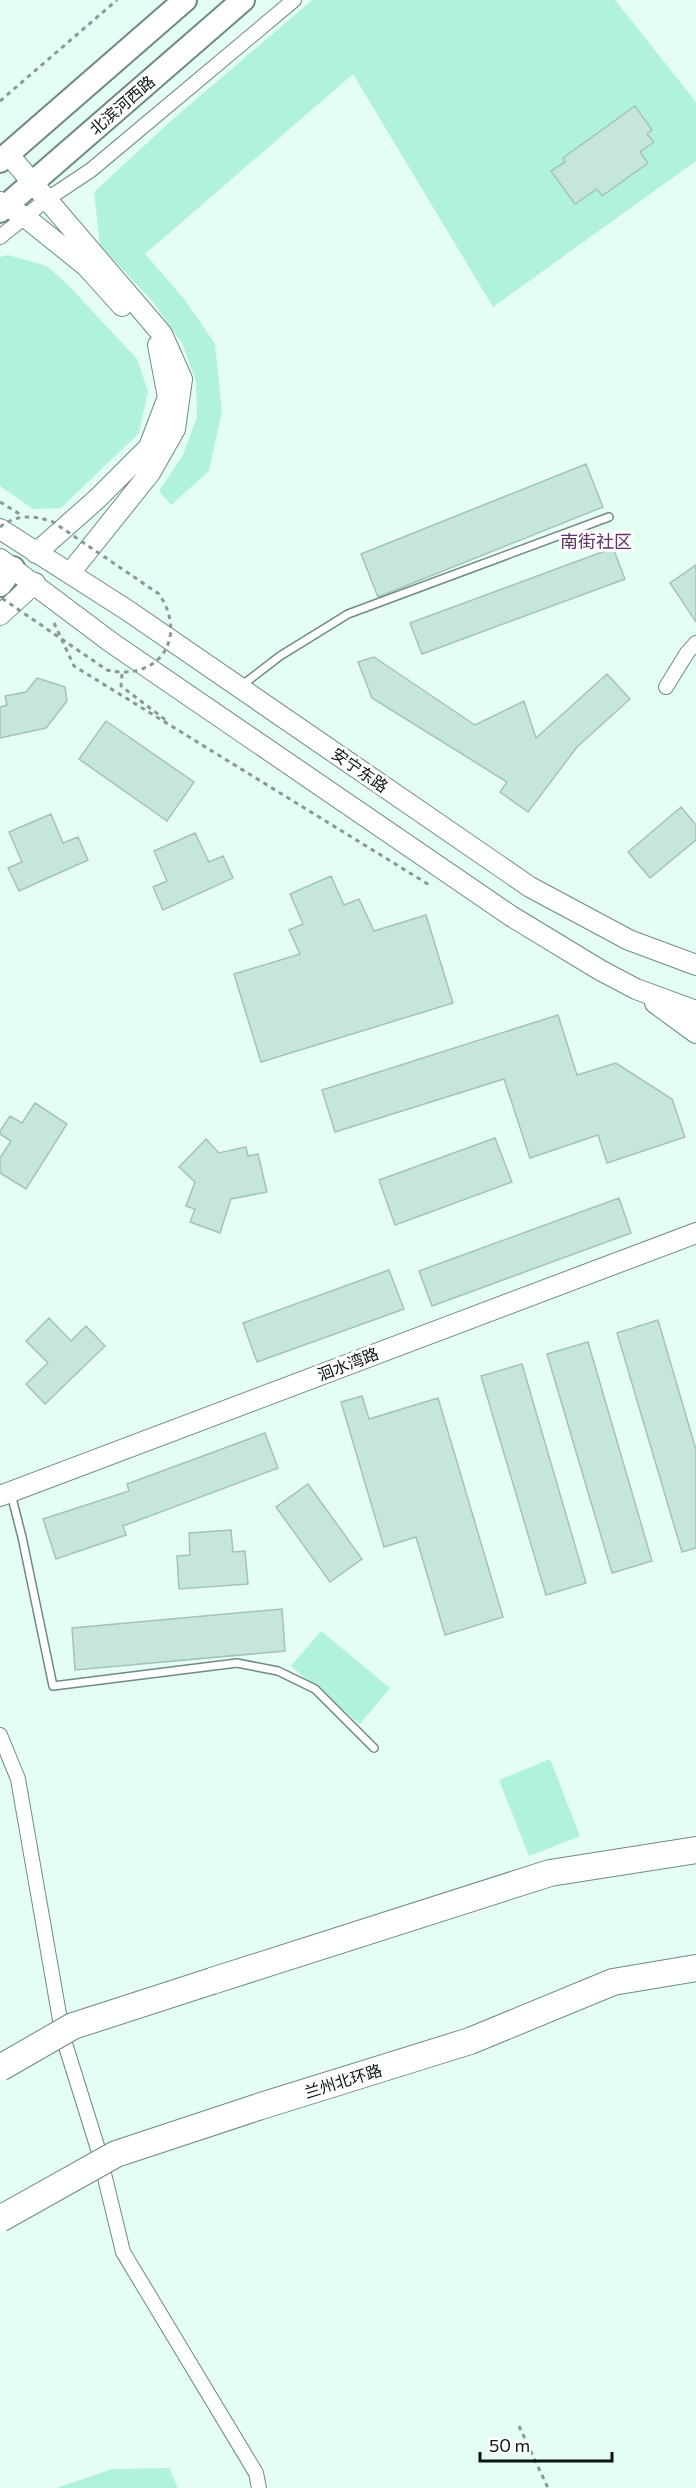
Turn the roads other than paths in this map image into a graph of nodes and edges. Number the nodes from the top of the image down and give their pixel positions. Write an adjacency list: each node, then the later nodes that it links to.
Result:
1 (185, 0): 4 (main road)
2 (243, 0): 5 (main road, 北滨河西路)
3 (294, 0): 5 (street)
4 (4, 157): 5 (main road)
5 (40, 191): 6 (main road, 北滨河西路); 7 (street); 13 (main road)
6 (2, 206): 7 (main road)
7 (25, 217): 8 (street); 11 (main road)
8 (0, 237)
9 (609, 517): 17 (lane)
10 (0, 528): 11 (main road, 安宁东路)
11 (36, 553): 13 (main road, 安宁东路)
12 (4, 571): 14 (main road)
13 (70, 573): 17 (main road, 安宁东路)
14 (35, 583): 15 (main road); 20 (main road)
15 (0, 615)
16 (696, 643): 18 (street)
17 (239, 687): 19 (main road, 安宁东路)
18 (666, 687)
19 (696, 965)
20 (636, 989): 21 (main road); 22 (main road)
21 (696, 1011)
22 (696, 1033)
23 (696, 1233): 24 (main road, 洄水湾路)
24 (5, 1494): 26 (lane)
25 (0, 1735): 31 (street)
26 (374, 1748)
27 (696, 1850): 29 (highway, bridge)
28 (696, 1968): 30 (highway, 兰州北环路, bridge)
29 (0, 2068)
30 (0, 2219)
31 (260, 2488)

